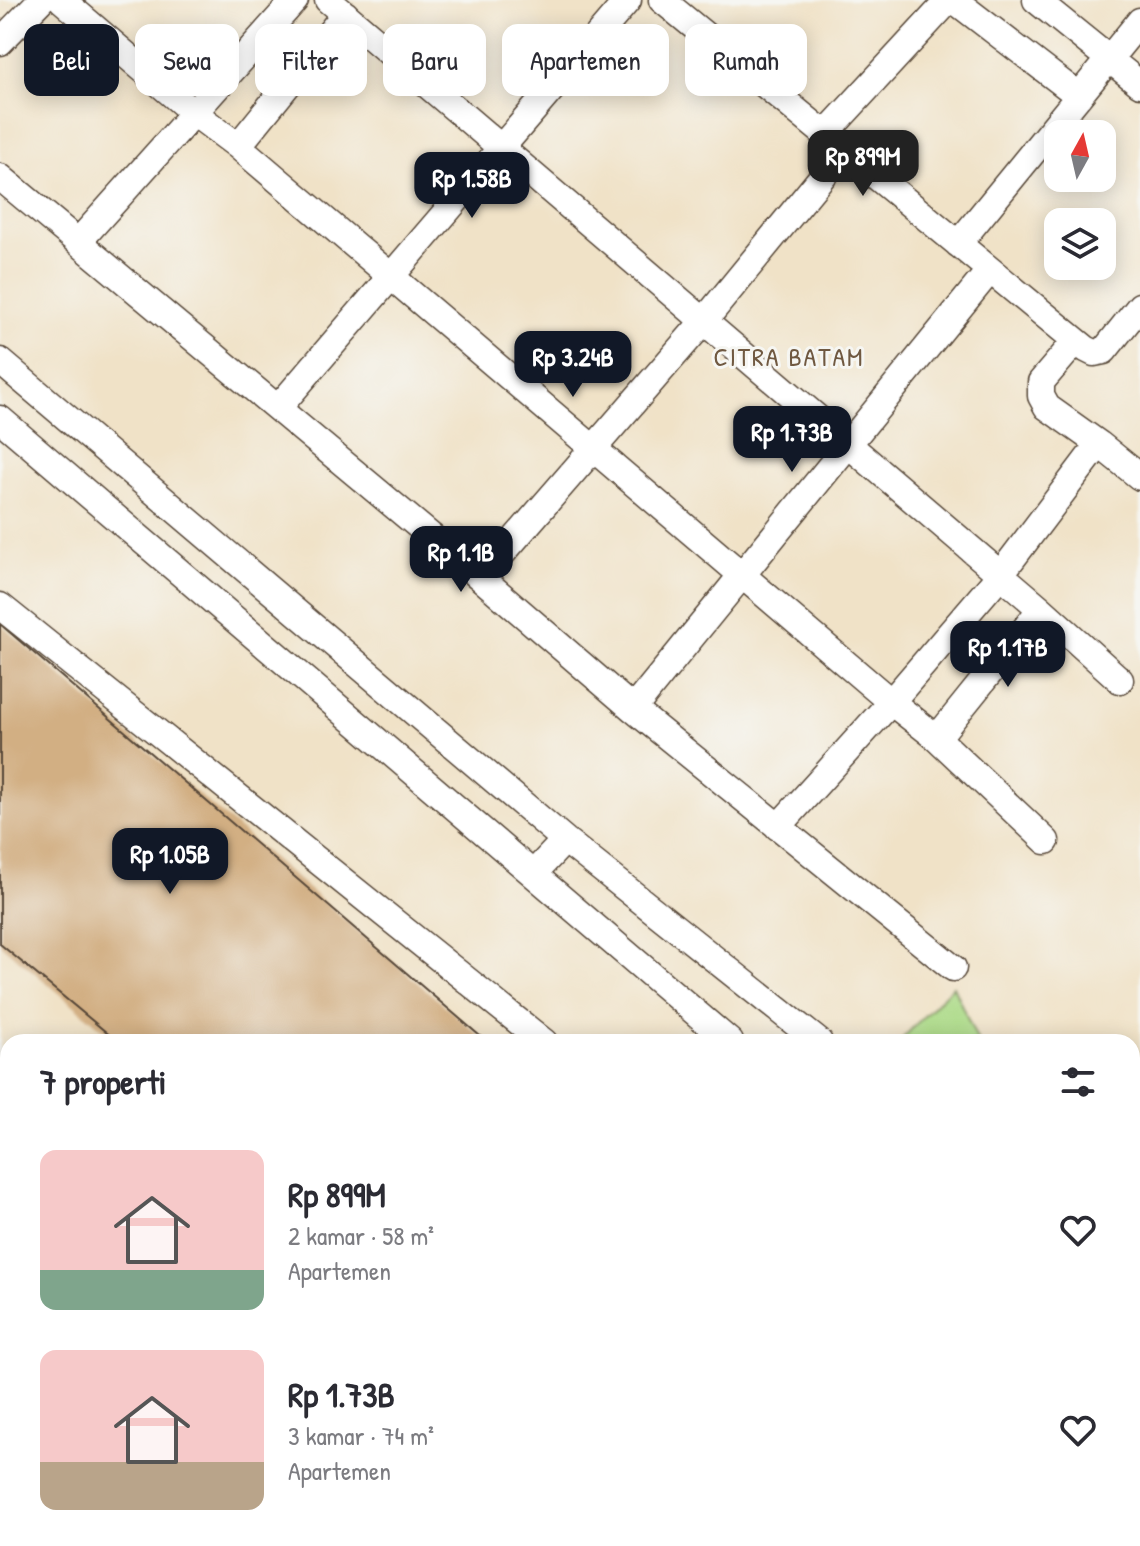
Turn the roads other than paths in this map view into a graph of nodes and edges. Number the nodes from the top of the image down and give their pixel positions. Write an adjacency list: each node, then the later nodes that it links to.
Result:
1 (41, 0): 10 (street)
2 (62, 0): 14 (street)
3 (295, 0): 14 (street)
4 (628, 0): 17 (street)
5 (662, 0): 15 (street)
6 (951, 0): 13 (street); 15 (street)
7 (1036, 0): 11 (street)
8 (336, 7): 16 (street); 17 (street)
9 (1140, 21): 11 (street)
10 (0, 42)
11 (1109, 59): 12 (street); 13 (street)
12 (1140, 84)
13 (1079, 96): 20 (street)
14 (194, 113): 16 (street); 19 (street)
15 (835, 142): 20 (street); 24 (street)
16 (238, 146): 22 (street)
17 (501, 148): 22 (street); 24 (street)
18 (0, 177): 19 (street)
19 (79, 241): 27 (street)
20 (958, 244): 21 (street)
21 (990, 270): 25 (street); 30 (street)
22 (390, 277): 27 (street); 32 (street)
23 (1140, 306): 25 (street)
24 (704, 321): 30 (street); 32 (street)
25 (1076, 341): 29 (street)
26 (0, 361): 31 (street)
27 (278, 408): 37 (street)
28 (0, 419): 34 (street)
29 (1099, 444): 33 (street); 36 (street)
30 (848, 445): 35 (street); 36 (street)
31 (102, 447): 34 (street); 38 (street)
32 (593, 448): 35 (street); 37 (street)
33 (1140, 477)
34 (69, 478): 41 (street)
35 (742, 575): 43 (street); 44 (street)
36 (1000, 575): 40 (street); 43 (street)
37 (481, 578): 44 (street)
38 (283, 601): 41 (street); 47 (street)
39 (0, 606): 51 (street)
40 (1041, 609): 42 (street); 45 (street)
41 (253, 635): 49 (street)
42 (1120, 680)
43 (891, 702): 45 (street); 46 (street)
44 (633, 709): 46 (street)
45 (937, 738): 48 (street)
46 (778, 827): 50 (street)
47 (565, 840): 49 (street); 53 (street)
48 (1046, 841)
49 (533, 874): 52 (street)
50 (953, 968)
51 (534, 1034)
52 (721, 1034)
53 (802, 1034)

